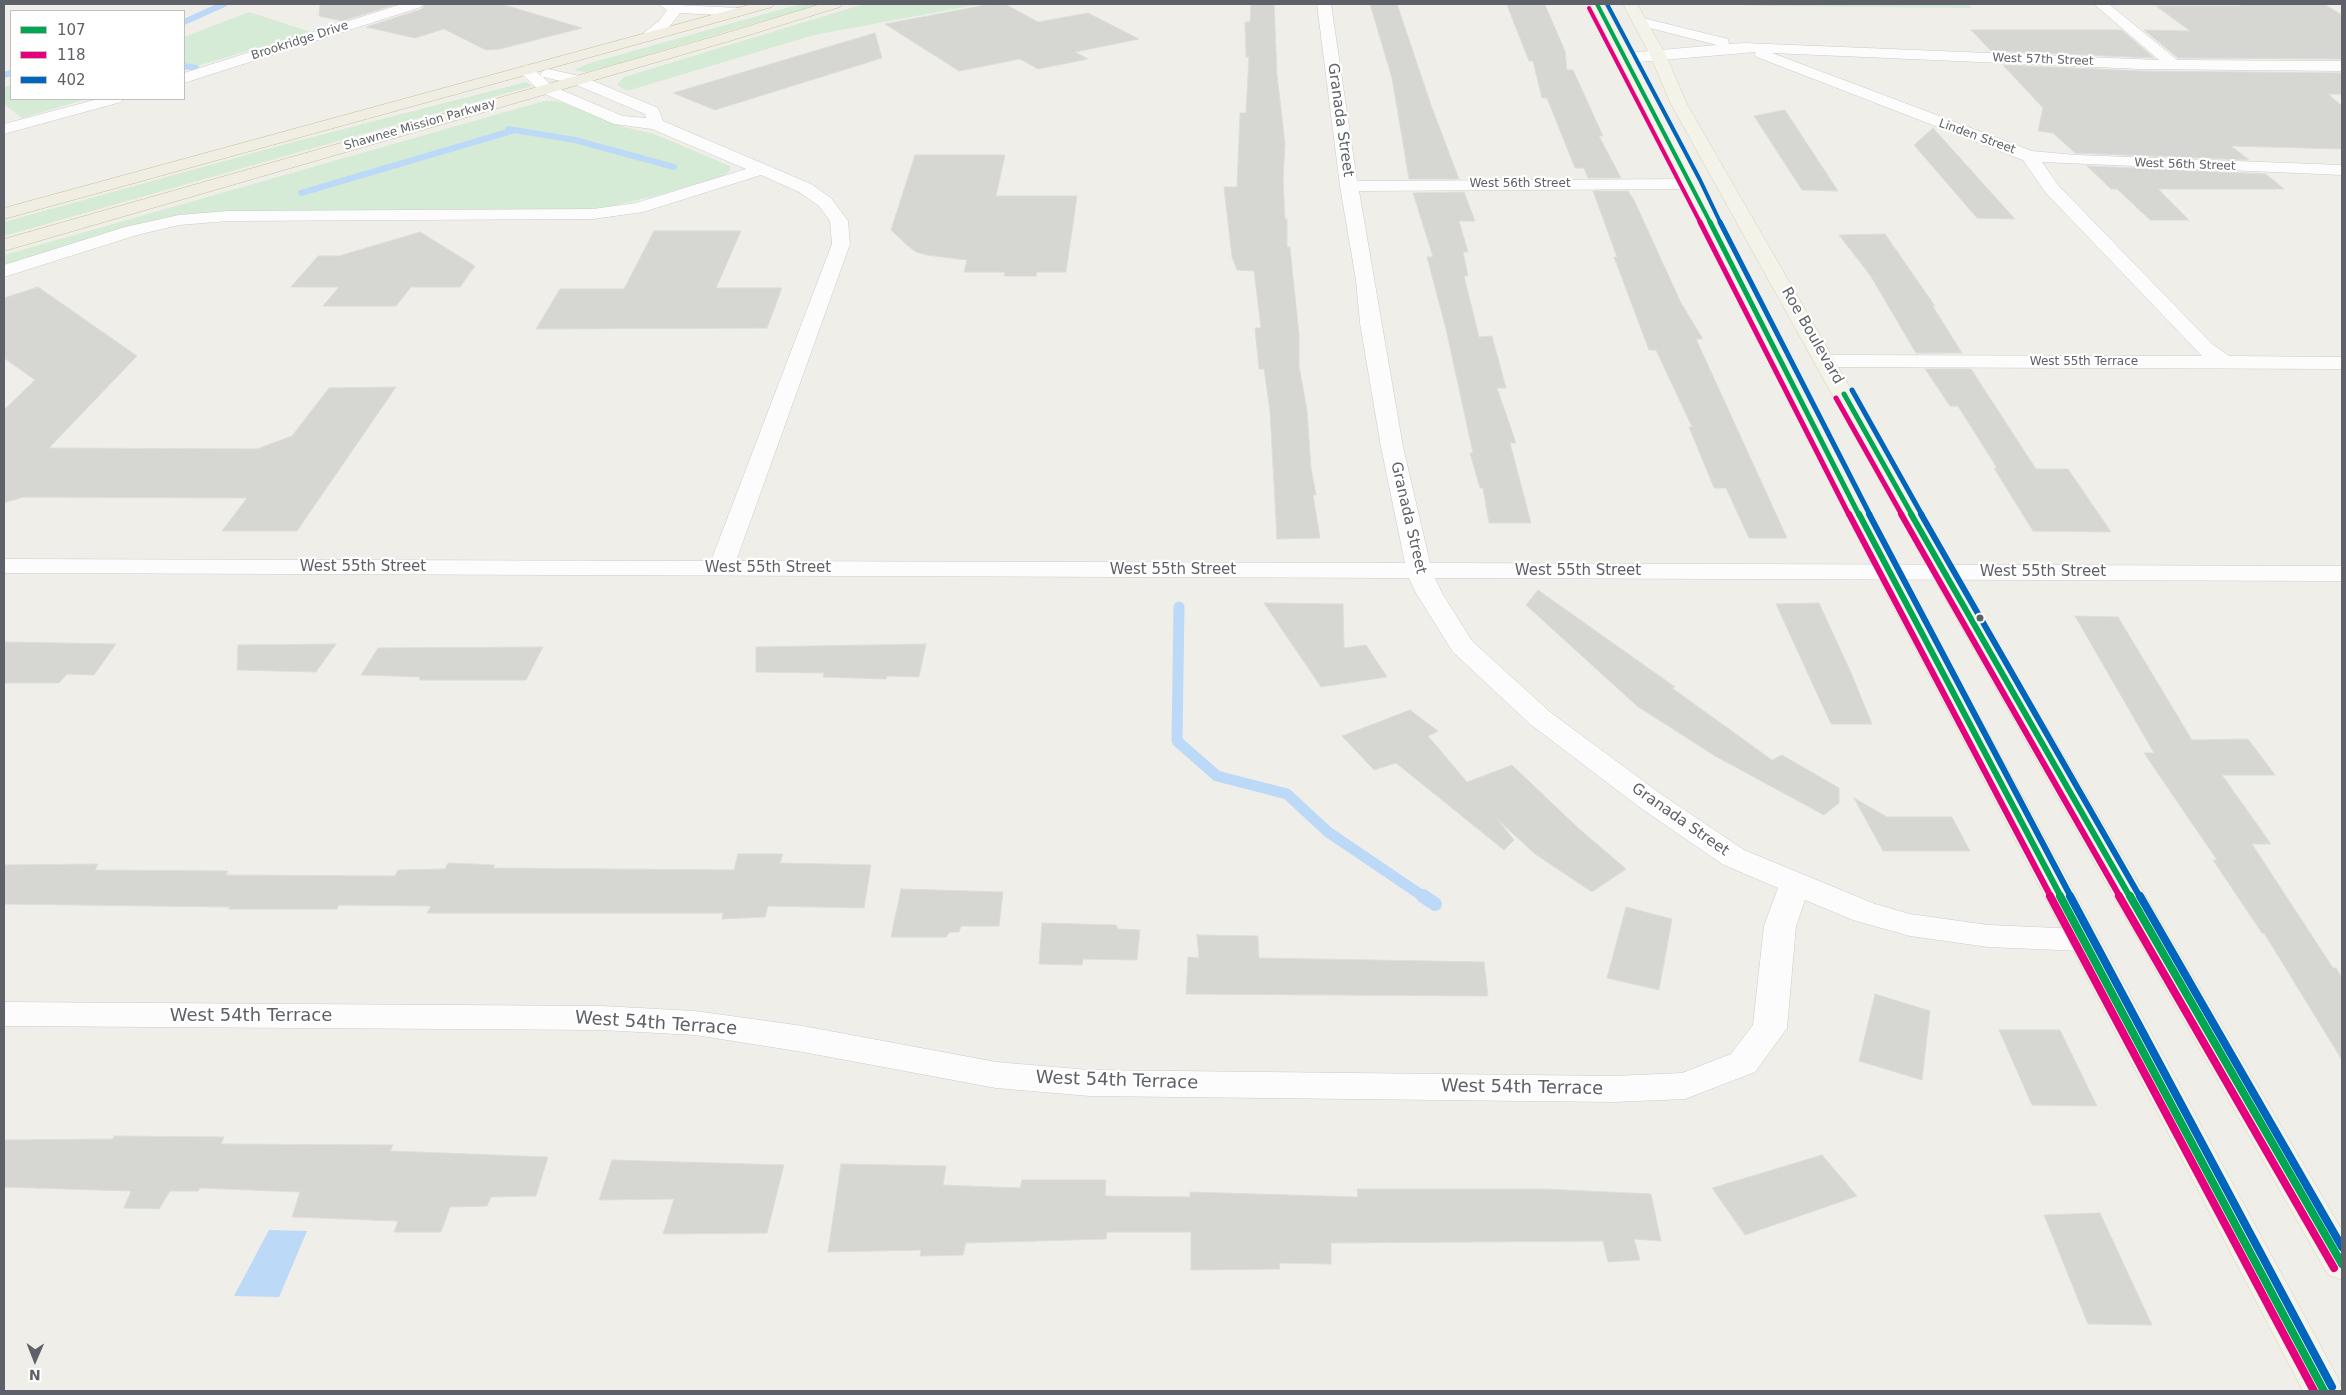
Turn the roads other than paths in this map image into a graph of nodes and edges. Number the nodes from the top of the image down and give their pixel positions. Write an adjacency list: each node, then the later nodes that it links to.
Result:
1 (416, 4): 19 (street, Brookridge Drive)
2 (767, 4): 8 (highway, Shawnee Mission Parkway)
3 (835, 4): 20 (highway, Shawnee Mission Parkway)
4 (1324, 4): 31 (street, Granada Street)
5 (1597, 4): 14 (main road)
6 (2101, 4): 15 (street)
7 (671, 6): 8 (street); 10 (street)
8 (739, 12): 10 (highway, Shawnee Mission Parkway)
9 (1635, 12): 11 (street, West 57th Street); 13 (main road, Roe Boulevard)
10 (650, 35): 17 (highway, Shawnee Mission Parkway)
11 (1744, 47): 12 (street, West 57th Street); 13 (street, West 57th Street); 18 (street, Linden Street)
12 (1850, 51): 15 (street, West 57th Street); 18 (street)
13 (1658, 55): 14 (street, West 57th Street); 35 (main road, Roe Boulevard)
14 (1627, 58): 29 (main road)
15 (2173, 64): 16 (street, West 57th Street)
16 (2342, 66)
17 (526, 70): 20 (street); 21 (street); 32 (highway, Shawnee Mission Parkway)
18 (1822, 77): 25 (street, Linden Street)
19 (185, 78)
20 (578, 80): 21 (highway, Shawnee Mission Parkway); 23 (street)
21 (546, 89): 23 (street); 33 (highway, Shawnee Mission Parkway)
22 (111, 100): 24 (street)
23 (655, 124): 26 (street)
24 (4, 130)
25 (2029, 156): 27 (street, West 56th Street); 37 (street, Linden Street)
26 (763, 169): 34 (street); 39 (street)
27 (2318, 170): 28 (street, West 56th Street); 30 (street)
28 (2342, 170)
29 (1692, 184): 31 (street, West 56th Street); 41 (main road)
30 (2342, 185)
31 (1349, 186): 40 (street, Granada Street)
32 (4, 214)
33 (4, 245)
34 (4, 271)
35 (1826, 361): 37 (street, West 55th Terrace); 42 (main road, Roe Boulevard)
36 (2342, 362): 37 (street, West 55th Terrace)
37 (2224, 363)
38 (4, 566): 39 (street, West 55th Street)
39 (721, 568): 40 (street, West 55th Street)
40 (1419, 571): 41 (street, West 55th Street); 44 (street, Granada Street)
41 (1888, 571): 42 (street, West 55th Street); 45 (main road)
42 (1943, 572): 43 (street, West 55th Street); 47 (main road, Roe Boulevard)
43 (2342, 574)
44 (1795, 884): 45 (street); 46 (street, West 54th Terrace)
45 (2082, 940): 48 (main road)
46 (4, 1014)
47 (2342, 1264)
48 (2324, 1391)

